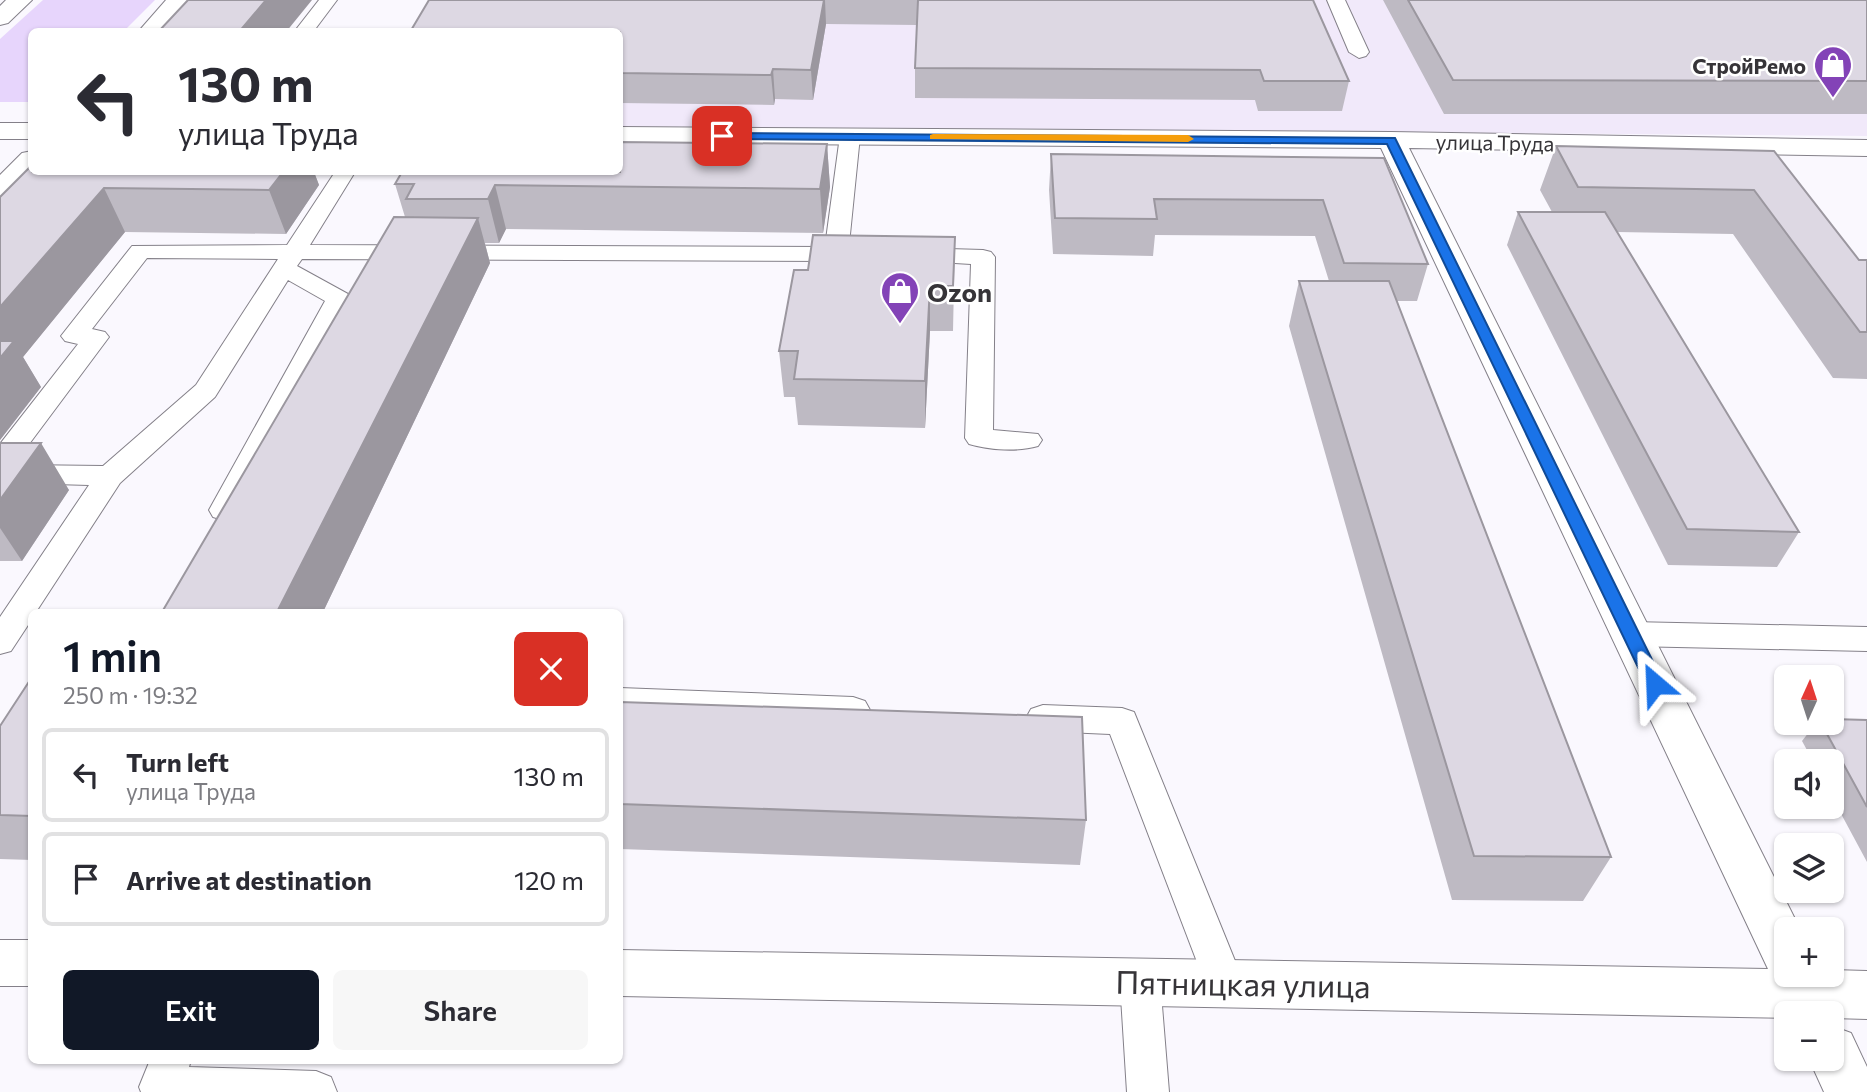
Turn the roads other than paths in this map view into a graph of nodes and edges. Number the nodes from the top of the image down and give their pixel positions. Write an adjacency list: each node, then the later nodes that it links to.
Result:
1 (20, 0): 5 (street)
2 (179, 0): 6 (street)
3 (328, 0): 7 (lane)
4 (1336, 0): 8 (lane)
5 (0, 18)
6 (154, 28)
7 (306, 28)
8 (1359, 52)
9 (0, 131): 10 (street)
10 (28, 131)
11 (623, 135): 12 (street, улица Труда)
12 (850, 136): 13 (street, улица Труда); 18 (lane)
13 (1391, 140): 14 (street, улица Труда); 27 (street)
14 (1867, 149)
15 (28, 163): 17 (street)
16 (343, 175): 21 (lane)
17 (0, 191)
18 (836, 254): 19 (lane); 21 (lane)
19 (863, 254)
20 (890, 255): 22 (lane)
21 (290, 259): 23 (lane); 25 (lane); 26 (lane)
22 (1028, 440)
23 (0, 463)
24 (0, 474): 25 (lane)
25 (110, 476): 29 (lane)
26 (214, 528)
27 (1631, 634): 28 (lane); 33 (street)
28 (1867, 639)
29 (0, 642)
30 (623, 701): 31 (lane)
31 (885, 711)
32 (1011, 716): 38 (lane)
33 (1774, 928)
34 (0, 962): 35 (street)
35 (28, 963)
36 (623, 973): 37 (street, Пятницкая улица)
37 (1140, 981): 38 (street, Пятницкая улица); 45 (lane)
38 (1224, 983): 39 (street, Пятницкая улица)
39 (1774, 984)
40 (1819, 987): 41 (street, Пятницкая улица)
41 (1867, 995)
42 (169, 1064): 44 (lane)
43 (1841, 1071): 46 (street)
44 (316, 1092)
45 (1148, 1092)
46 (1851, 1092)

